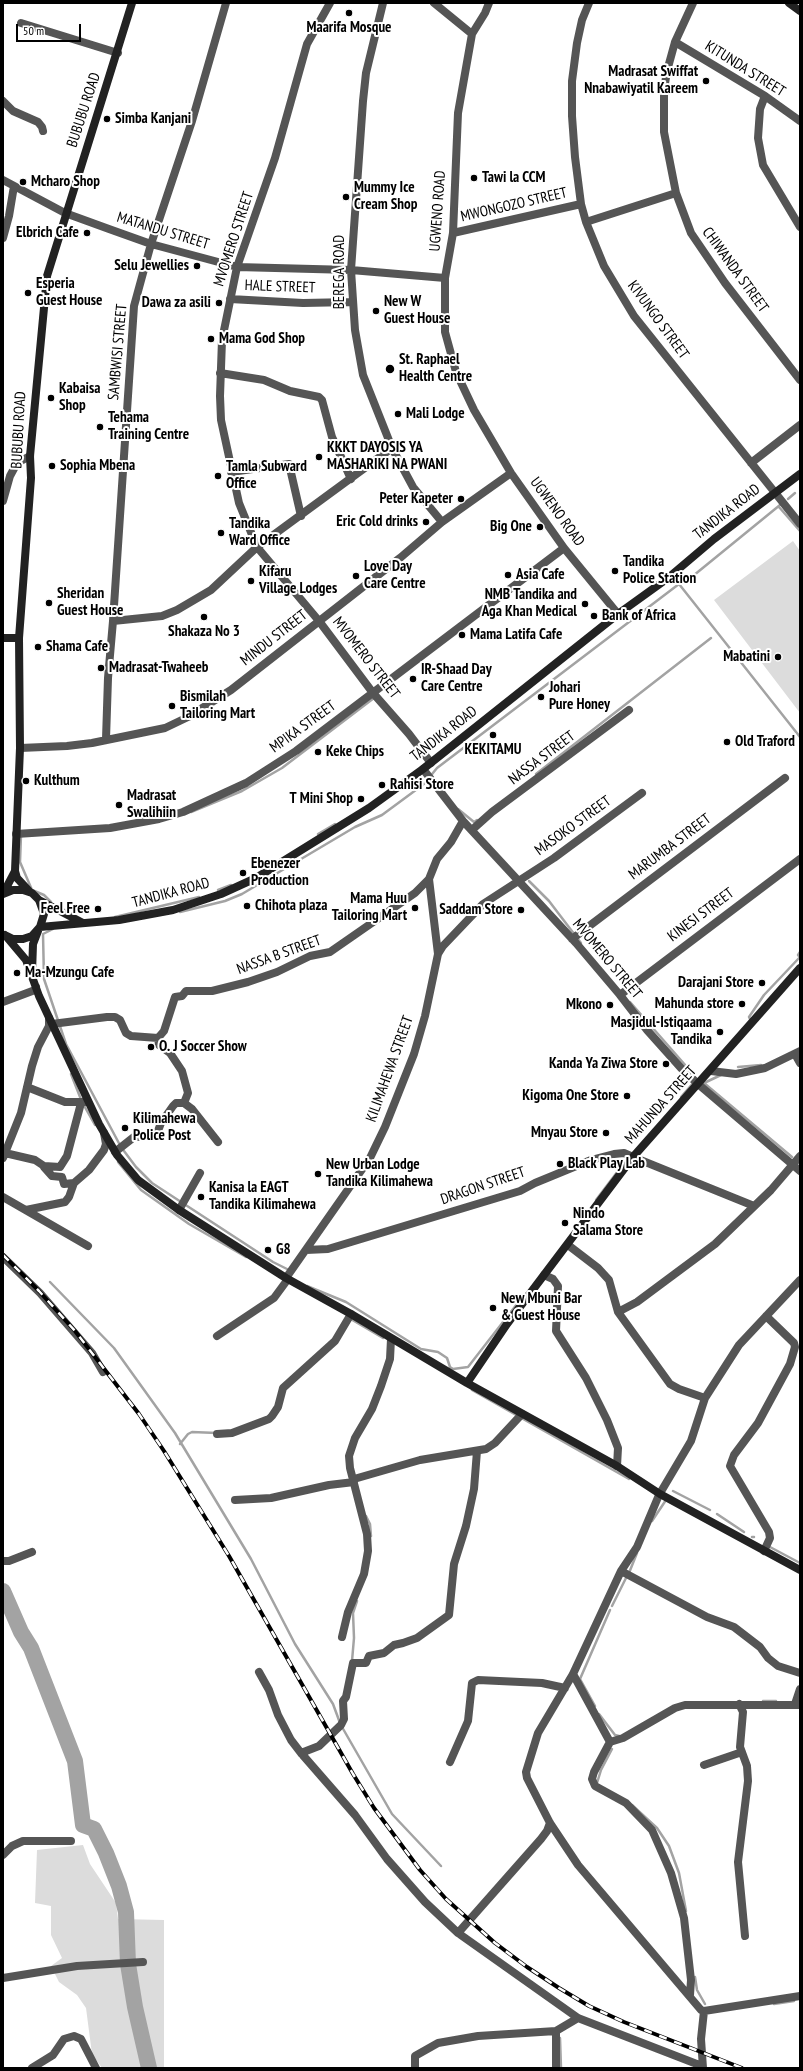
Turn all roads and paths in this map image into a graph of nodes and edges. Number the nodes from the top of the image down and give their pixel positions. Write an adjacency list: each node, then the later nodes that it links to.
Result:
1 (132, 3): 14 (street, BUBUBU ROAD)
2 (226, 3): 28 (street, SAMBWISI STREET)
3 (330, 3): 29 (street, MVOMERO STREET)
4 (383, 3): 30 (street, BEREGA ROAD)
5 (434, 3): 12 (street)
6 (489, 3): 12 (street, UGWENO ROAD)
7 (589, 3): 22 (street, KIVUNGO STREET)
8 (693, 3): 13 (street, CHIWANDA STREET)
9 (789, 3): 10 (street)
10 (800, 11)
11 (21, 23): 14 (street)
12 (472, 34): 26 (street, UGWENO ROAD)
13 (675, 42): 15 (street, KITUNDA STREET); 21 (street, CHIWANDA STREET)
14 (118, 53): 23 (street, BUBUBU ROAD)
15 (765, 96): 17 (street, KITUNDA STREET); 25 (street)
16 (3, 101): 18 (street)
17 (800, 121)
18 (43, 131)
19 (3, 180): 20 (street, MATANDU STREET)
20 (14, 186): 23 (street, MATANDU STREET); 27 (street)
21 (676, 193): 24 (street); 35 (street, CHIWANDA STREET)
22 (581, 204): 24 (street, KIVUNGO STREET); 26 (street, MWONGOZO STREET)
23 (65, 213): 28 (street, MATANDU STREET); 38 (street, BUBUBU ROAD)
24 (586, 222): 39 (street, KIVUNGO STREET)
25 (800, 227)
26 (453, 233): 31 (street, UGWENO ROAD)
27 (3, 238)
28 (151, 244): 29 (street, MATANDU STREET); 52 (street, SAMBWISI STREET)
29 (237, 267): 30 (street, MATANDU STREET); 32 (street, MVOMERO STREET)
30 (351, 270): 31 (street, MATANDU STREET); 33 (street, BEREGA ROAD)
31 (445, 278): 41 (street, UGWENO ROAD)
32 (230, 299): 33 (street, HALE STREET); 34 (street, MVOMERO STREET)
33 (352, 302): 37 (street, BEREGA ROAD)
34 (220, 373): 40 (street, MVOMERO STREET); 43 (street)
35 (800, 380)
36 (800, 425): 39 (street)
37 (392, 448): 43 (street); 47 (street, BEREGA ROAD)
38 (30, 456): 45 (street); 55 (street, BUBUBU ROAD)
39 (751, 463): 44 (street, KIVUNGO STREET)
40 (231, 472): 46 (street); 49 (street, MVOMERO STREET)
41 (511, 473): 47 (street, MINDU STREET); 50 (street, UGWENO ROAD)
42 (800, 474): 44 (street, TANDIKA ROAD)
43 (351, 479): 46 (street)
44 (774, 492): 48 (street, KIVUNGO STREET); 51 (street, TANDIKA ROAD)
45 (3, 501)
46 (301, 516): 49 (street)
47 (442, 522): 53 (street, MINDU STREET)
48 (800, 524)
49 (257, 547): 52 (street); 53 (street, MVOMERO STREET)
50 (564, 548): 51 (street, UGWENO ROAD); 56 (street, MPIKA STREET)
51 (618, 614): 60 (street, TANDIKA ROAD)
52 (113, 621): 58 (street, SAMBWISI STREET)
53 (318, 621): 56 (street, MVOMERO STREET); 58 (street, MINDU STREET)
54 (3, 638): 55 (street)
55 (19, 638): 59 (street, BUBUBU ROAD)
56 (373, 693): 60 (street, MVOMERO STREET); 66 (street, MPIKA STREET)
57 (629, 710): 65 (street, NASSA STREET)
58 (106, 739): 59 (street, MINDU STREET)
59 (20, 748): 66 (street, BUBUBU ROAD)
60 (431, 763): 61 (street, TANDIKA ROAD)
61 (423, 769): 64 (street, MVOMERO STREET); 74 (street, TANDIKA ROAD)
62 (784, 778): 77 (street, MARUMBA STREET)
63 (642, 793): 70 (street, MASOKO STREET)
64 (463, 821): 65 (street, MVOMERO STREET); 69 (street)
65 (472, 829): 70 (street, MVOMERO STREET)
66 (16, 834): 68 (street, BUBUBU ROAD)
67 (800, 859): 82 (street, KINESI STREET)
68 (15, 871): 71 (street); 72 (street)
69 (429, 879): 78 (street); 85 (street, NASSA B STREET)
70 (520, 880): 77 (street, MVOMERO STREET); 78 (street, KILIMAHEWA STREET)
71 (32, 893): 72 (street); 73 (street)
72 (3, 894)
73 (39, 900): 74 (street); 75 (street)
74 (84, 924): 75 (street, TANDIKA ROAD)
75 (40, 928): 76 (street); 80 (street)
76 (4, 934): 80 (street)
77 (572, 939): 82 (street, MVOMERO STREET)
78 (438, 954): 111 (street, KILIMAHEWA STREET)
79 (800, 968): 88 (street, MAHUNDA STREET)
80 (32, 973): 81 (street)
81 (36, 987): 83 (street); 84 (street)
82 (620, 994): 89 (street, MVOMERO STREET)
83 (3, 1002)
84 (51, 1021): 85 (street); 90 (street); 91 (street)
85 (158, 1038): 93 (street)
86 (798, 1053): 87 (street); 88 (street)
87 (800, 1063)
88 (711, 1071): 89 (street, MAHUNDA STREET)
89 (698, 1084): 99 (street, MAHUNDA STREET); 100 (street, MVOMERO STREET)
90 (27, 1087): 92 (street); 97 (street)
91 (89, 1102): 92 (street); 94 (street)
92 (81, 1103): 101 (street)
93 (184, 1103): 95 (street); 96 (street)
94 (104, 1132): 96 (street); 104 (street)
95 (218, 1142)
96 (115, 1152): 108 (street)
97 (4, 1156): 101 (street)
98 (800, 1156): 100 (street)
99 (633, 1157): 106 (street, DRAGON STREET); 109 (street, MAHUNDA STREET); 111 (street, DRAGON STREET)
100 (793, 1164): 102 (street, MVOMERO STREET); 106 (street)
101 (44, 1166): 104 (street)
102 (800, 1171)
103 (200, 1173): 108 (street)
104 (74, 1183): 107 (street)
105 (3, 1197): 107 (street)
106 (754, 1206): 116 (street)
107 (26, 1210): 110 (street)
108 (179, 1210): 114 (street)
109 (568, 1245): 113 (street, MAHUNDA STREET); 116 (street)
110 (88, 1246)
111 (306, 1250): 114 (street, KILIMAHEWA STREET)
112 (3, 1257): 122 (street)
113 (544, 1275): 123 (street, MAHUNDA STREET); 128 (street)
114 (287, 1278): 117 (street); 119 (street, KILIMAHEWA STREET)
115 (800, 1280): 118 (street)
116 (618, 1312): 124 (street)
117 (351, 1314): 120 (street); 126 (street)
118 (766, 1316): 121 (street); 124 (street)
119 (217, 1336)
120 (391, 1339): 123 (street); 129 (street)
121 (798, 1347): 132 (street)
122 (103, 1372)
123 (467, 1383): 125 (street)
124 (705, 1398): 130 (street)
125 (522, 1414): 127 (street); 128 (street)
126 (217, 1434)
127 (477, 1451): 129 (street); 147 (street)
128 (617, 1466): 130 (street)
129 (354, 1482): 131 (street); 137 (street)
130 (660, 1494): 132 (street); 136 (street)
131 (235, 1500)
132 (764, 1551): 135 (street)
133 (32, 1552): 134 (street)
134 (3, 1561)
135 (800, 1570)
136 (621, 1571): 139 (street); 140 (street)
137 (342, 1637)
138 (259, 1672): 147 (street)
139 (800, 1673)
140 (573, 1674): 141 (street); 145 (street)
141 (565, 1688): 148 (street); 150 (street)
142 (800, 1689): 144 (street)
143 (739, 1704): 144 (street); 145 (street); 146 (street)
144 (798, 1704)
145 (610, 1742): 157 (street)
146 (742, 1752): 149 (street); 154 (street)
147 (301, 1753): 153 (street)
148 (450, 1762)
149 (704, 1765)
150 (550, 1823): 153 (street); 157 (street)
151 (71, 1841): 152 (street)
152 (3, 1855)
153 (458, 1933): 160 (street)
154 (745, 1936)
155 (143, 1962): 156 (street)
156 (3, 1978)
157 (690, 1995): 159 (street)
158 (800, 1996): 159 (street)
159 (704, 2011): 162 (street)
160 (578, 2018): 161 (street); 162 (street)
161 (556, 2030): 165 (street); 166 (street)
162 (702, 2067)
163 (32, 2068): 164 (street)
164 (96, 2068)
165 (415, 2068)
166 (556, 2068)

